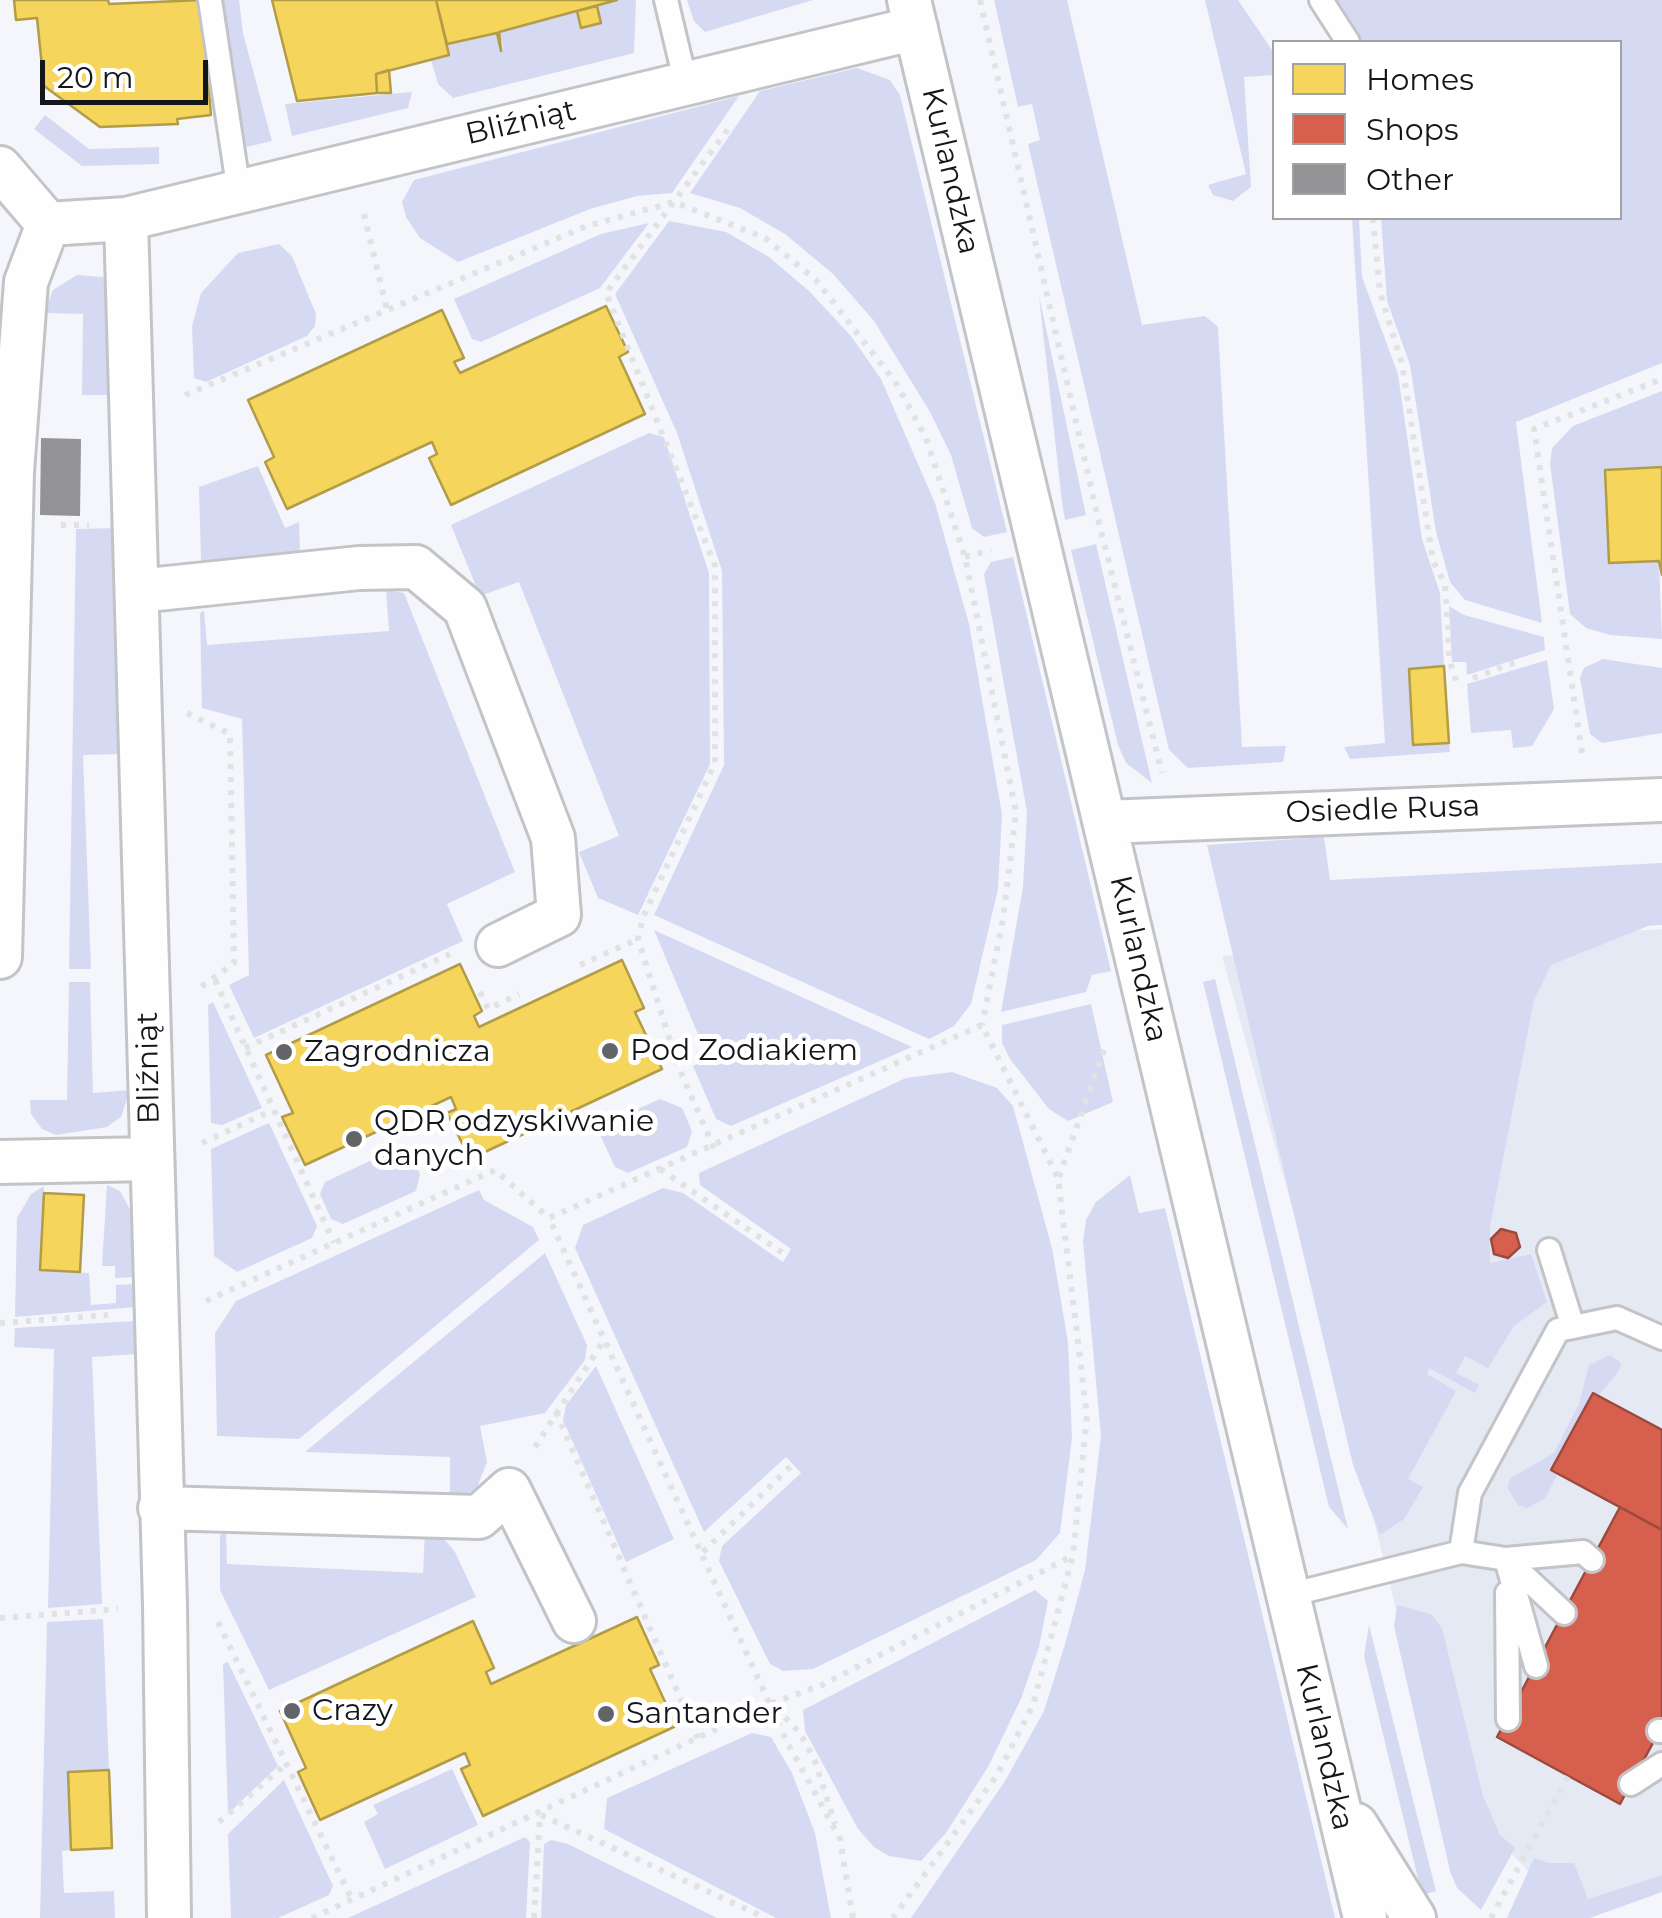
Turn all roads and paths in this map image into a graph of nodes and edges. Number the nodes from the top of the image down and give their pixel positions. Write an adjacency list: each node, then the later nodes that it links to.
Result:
1 (210, 0): 11 (lane)
2 (666, 0): 8 (lane)
3 (980, 0): 27 (path)
4 (1321, 0): 6 (lane)
5 (913, 14): 7 (street, Bliźniąt); 29 (street, Kurlandzka)
6 (1347, 40)
7 (744, 70): 8 (street, Bliźniąt); 12 (path)
8 (686, 84): 9 (street, Bliźniąt)
9 (353, 164): 11 (street, Bliźniąt); 16 (path)
10 (0, 168): 15 (street)
11 (239, 192): 13 (street, Bliźniąt)
12 (674, 202): 16 (path); 30 (path); 36 (path)
13 (126, 219): 15 (street, Bliźniąt); 20 (street, Bliźniąt)
14 (1373, 220): 25 (path)
15 (48, 224): 19 (street)
16 (387, 310): 18 (path)
17 (1662, 379): 26 (path)
18 (185, 395)
19 (6, 472): 21 (street)
20 (136, 522): 21 (path); 22 (street, Bliźniąt)
21 (11, 525): 31 (street)
22 (138, 591): 32 (street); 42 (street, Bliźniąt)
23 (1519, 661): 24 (path)
24 (1474, 678)
25 (1457, 684)
26 (1582, 753)
27 (1162, 774)
28 (1662, 800): 29 (street, Osiedle Rusa)
29 (1105, 822): 64 (street, Kurlandzka)
30 (638, 939): 33 (path); 41 (path)
31 (0, 957)
32 (477, 958): 35 (path); 38 (path)
33 (570, 970)
34 (216, 980): 38 (path)
35 (521, 993)
36 (982, 1025): 41 (path); 45 (path)
37 (1110, 1034): 45 (path)
38 (245, 1048): 39 (path)
39 (273, 1110): 40 (path); 47 (path)
40 (198, 1144)
41 (714, 1148): 44 (path)
42 (151, 1160): 43 (street); 50 (street, Bliźniąt)
43 (0, 1162)
44 (660, 1170): 46 (path); 49 (path)
45 (1058, 1178): 61 (path)
46 (549, 1218): 47 (path); 54 (path)
47 (334, 1244): 50 (path)
48 (1549, 1250): 52 (lane)
49 (787, 1256)
50 (155, 1314): 51 (path); 58 (street, Bliźniąt)
51 (0, 1323)
52 (1574, 1326): 53 (lane); 60 (lane)
53 (1662, 1338)
54 (605, 1339): 55 (path); 59 (path)
55 (556, 1412): 57 (path); 73 (path)
56 (794, 1464): 59 (path)
57 (509, 1490): 58 (street); 69 (street)
58 (160, 1508): 65 (street, Bliźniąt)
59 (703, 1552): 71 (path)
60 (1460, 1552): 62 (lane); 64 (lane)
61 (1073, 1555): 71 (path); 88 (path)
62 (1506, 1559): 63 (lane); 66 (lane); 70 (lane); 72 (lane)
63 (1592, 1560)
64 (1289, 1595): 78 (street, Kurlandzka)
65 (166, 1605): 68 (path); 83 (street, Bliźniąt)
66 (1564, 1613)
67 (214, 1615): 74 (path)
68 (0, 1618)
69 (574, 1621)
70 (1536, 1666)
71 (772, 1703): 73 (path); 81 (path); 81 (path)
72 (1508, 1720)
73 (698, 1738): 79 (path)
74 (286, 1764): 80 (path); 82 (path)
75 (1662, 1764): 77 (lane)
76 (1568, 1776): 91 (path)
77 (1631, 1784)
78 (1334, 1788): 89 (street, Kurlandzka); 90 (street)
79 (540, 1814): 82 (path); 85 (path); 86 (path)
80 (211, 1828)
81 (840, 1839): 87 (path)
82 (352, 1900): 84 (path)
83 (169, 1918)
84 (312, 1918)
85 (534, 1918)
86 (766, 1918)
87 (853, 1918)
88 (893, 1918)
89 (1365, 1918)
90 (1414, 1918)
91 (1490, 1918)

